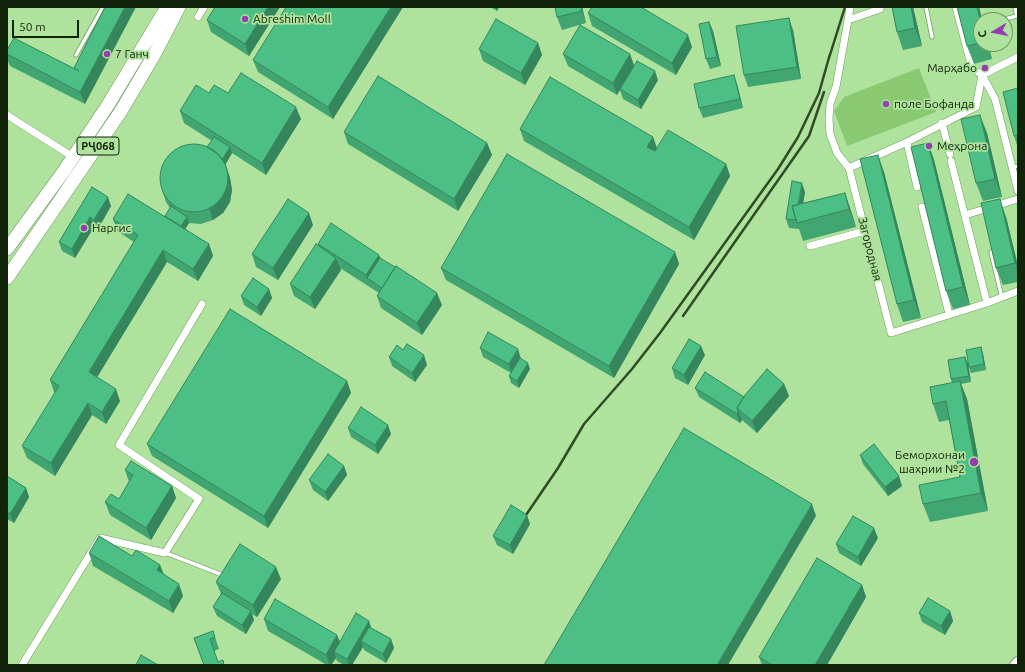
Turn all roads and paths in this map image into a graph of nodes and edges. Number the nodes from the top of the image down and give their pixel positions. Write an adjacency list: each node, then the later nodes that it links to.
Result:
1 (103, 7): 14 (lane)
2 (167, 7): 20 (highway, РҶ068)
3 (179, 7): 32 (highway, РҶ068)
4 (204, 7): 10 (street)
5 (850, 7): 12 (street)
6 (926, 7): 13 (lane)
7 (956, 7): 16 (street)
8 (1015, 7): 11 (lane)
9 (880, 9): 12 (street)
10 (198, 17)
11 (1013, 17)
12 (848, 20): 22 (street)
13 (932, 37)
14 (76, 55)
15 (1018, 57): 16 (street)
16 (982, 76): 18 (street); 21 (street)
17 (7, 115): 20 (street)
18 (942, 123): 19 (street); 27 (street)
19 (907, 142): 22 (street); 23 (street)
20 (73, 157): 30 (highway, РҶ068)
21 (1015, 166): 24 (street)
22 (849, 168): 28 (street, Загородная)
23 (918, 187)
24 (1018, 191)
25 (1018, 199): 27 (street)
26 (922, 207): 37 (street)
27 (965, 215): 36 (street)
28 (865, 230): 29 (street); 37 (street, Загородная)
29 (810, 246)
30 (7, 249)
31 (991, 252): 34 (lane)
32 (7, 278)
33 (1018, 291): 34 (street, Загородная)
34 (1002, 298): 36 (street, Загородная)
35 (202, 304): 38 (street)
36 (987, 304): 37 (street, Загородная)
37 (949, 314)
38 (165, 553): 39 (lane); 41 (street)
39 (225, 576)
40 (1018, 662): 42 (main road)
41 (22, 665)
42 (1015, 665)

